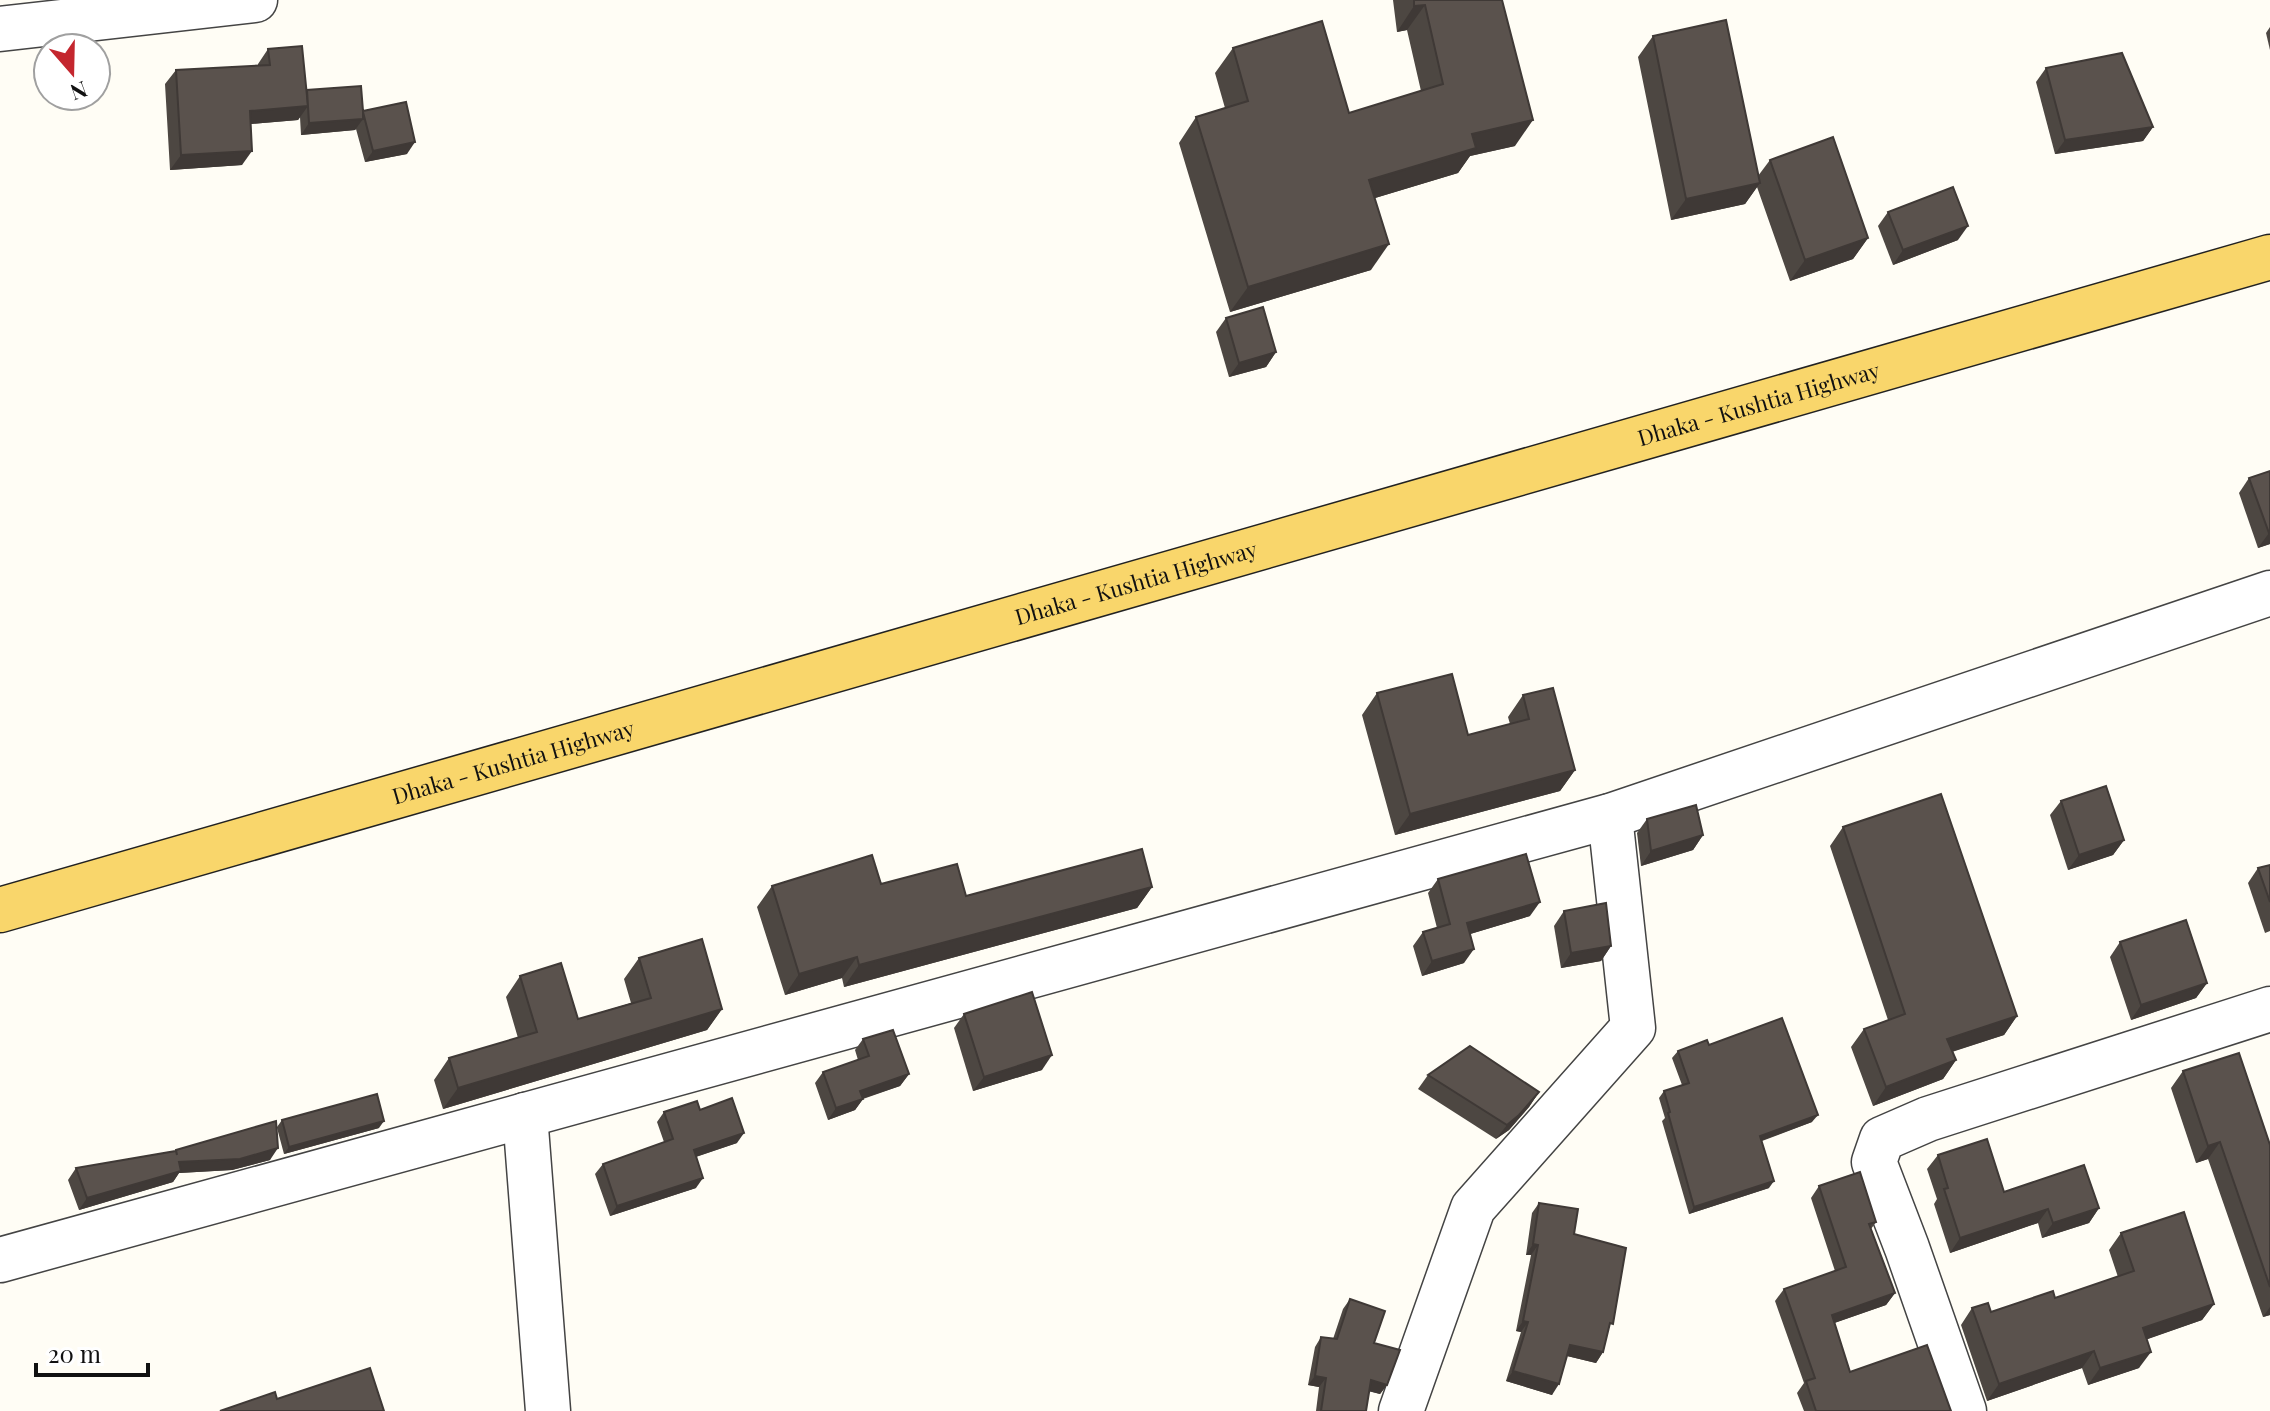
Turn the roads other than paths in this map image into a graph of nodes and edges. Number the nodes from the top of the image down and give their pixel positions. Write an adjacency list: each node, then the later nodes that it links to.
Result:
1 (255, 0): 2 (street)
2 (0, 29)
3 (2270, 257): 6 (main road, Dhaka - Kushtia Highway)
4 (2270, 593): 5 (street)
5 (1610, 816): 8 (street); 11 (street)
6 (0, 910)
7 (2270, 1009): 12 (street)
8 (525, 1115): 9 (street); 10 (street)
9 (0, 1260)
10 (548, 1411)
11 (1401, 1411)
12 (1964, 1411)

